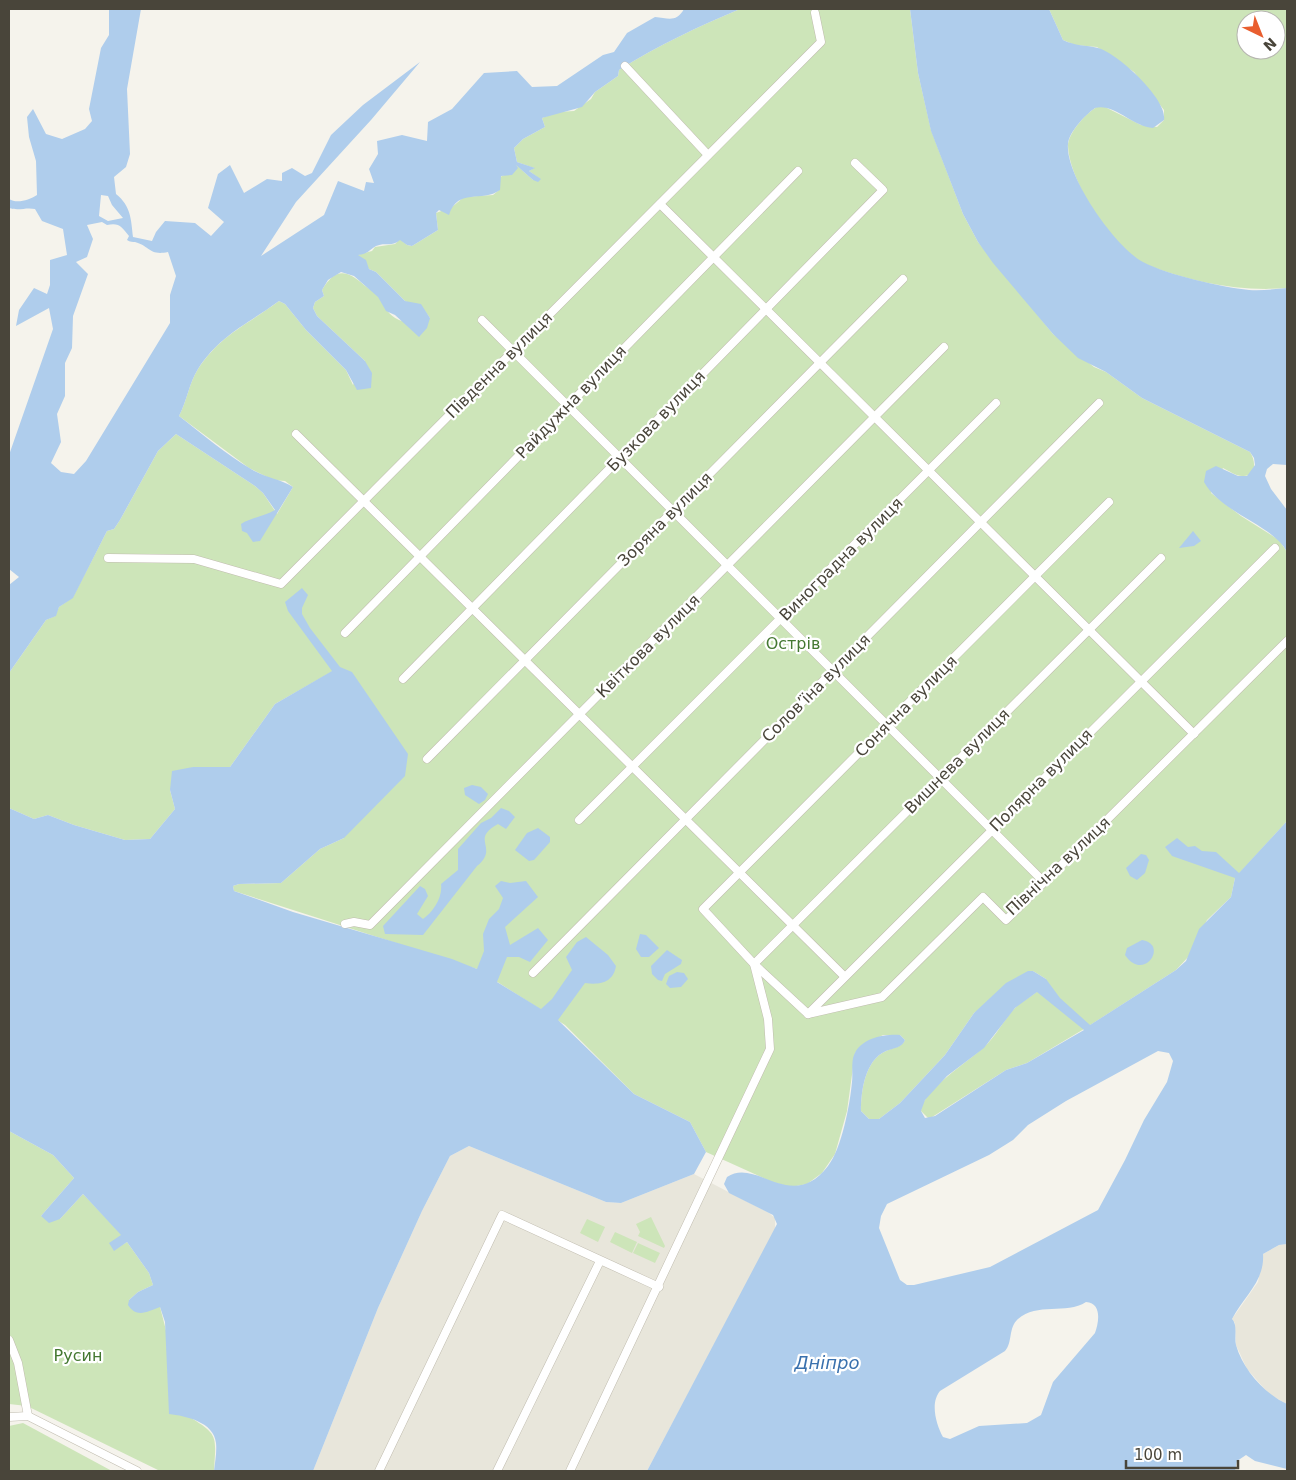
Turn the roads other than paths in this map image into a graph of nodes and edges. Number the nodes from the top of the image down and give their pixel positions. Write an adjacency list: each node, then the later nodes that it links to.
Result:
1 (815, 12): 3 (street, Південна вулиця)
2 (625, 66): 3 (street)
3 (708, 155): 6 (street, Південна вулиця)
4 (855, 163): 9 (street, Бузкова вулиця)
5 (798, 171): 7 (street, Райдужна вулиця)
6 (660, 204): 7 (street); 12 (street, Південна вулиця)
7 (714, 257): 9 (street); 16 (street, Райдужна вулиця)
8 (903, 279): 13 (street, Зоряна вулиця)
9 (766, 309): 13 (street); 19 (street, Бузкова вулиця)
10 (482, 320): 12 (street)
11 (944, 347): 17 (street, Квіткова вулиця)
12 (513, 351): 16 (street); 21 (street, Південна вулиця)
13 (820, 362): 17 (street); 23 (street, Зоряна вулиця)
14 (996, 403): 20 (street, Виноградна вулиця)
15 (1099, 403): 24 (street, Соловʼїна вулиця)
16 (568, 405): 19 (street); 26 (street, Райдужна вулиця)
17 (875, 417): 20 (street); 29 (street, Квіткова вулиця)
18 (296, 434): 21 (street)
19 (620, 458): 23 (street); 31 (street, Бузкова вулиця)
20 (929, 470): 24 (street); 32 (street, Виноградна вулиця)
21 (364, 501): 26 (street); 27 (street, Південна вулиця)
22 (1108, 502): 30 (street, Сонячна вулиця)
23 (673, 511): 29 (street); 36 (street, Зоряна вулиця)
24 (981, 522): 30 (street); 37 (street, Соловʼїна вулиця)
25 (1275, 548): 39 (street, Полярна вулиця)
26 (420, 556): 31 (street); 34 (street, Райдужна вулиця)
27 (108, 558)
28 (1161, 558): 33 (street, Вишнева вулиця)
29 (728, 566): 32 (street); 40 (street, Квіткова вулиця)
30 (1035, 576): 33 (street); 41 (street, Сонячна вулиця)
31 (472, 609): 36 (street); 38 (street, Бузкова вулиця)
32 (781, 619): 37 (street); 44 (street, Виноградна вулиця)
33 (1089, 630): 39 (street); 45 (street, Вишнева вулиця)
34 (345, 633)
35 (1287, 641): 42 (street, Північна вулиця)
36 (524, 661): 40 (street); 43 (street, Зоряна вулиця)
37 (833, 671): 41 (street); 46 (street, Соловʼїна вулиця)
38 (403, 679)
39 (1141, 681): 42 (street); 48 (street, Полярна вулиця)
40 (579, 715): 44 (street); 51 (street, Квіткова вулиця)
41 (887, 725): 45 (street); 49 (street, Сонячна вулиця)
42 (1194, 734): 50 (street, Північна вулиця)
43 (427, 759)
44 (632, 768): 46 (street); 47 (street, Виноградна вулиця)
45 (940, 778): 48 (street); 52 (street, Вишнева вулиця)
46 (686, 819): 49 (street); 54 (street, Соловʼїна вулиця)
47 (579, 820)
48 (991, 829): 50 (street); 55 (street, Полярна вулиця)
49 (738, 872): 52 (street); 53 (street, Сонячна вулиця)
50 (1044, 882): 56 (street, Північна вулиця)
51 (344, 924)
52 (791, 925): 53 (street, Вишнева вулиця); 55 (street)
53 (754, 964): 56 (street); 58 (street)
54 (533, 973)
55 (844, 976): 56 (street, Полярна вулиця)
56 (808, 1014)
57 (600, 1262): 58 (street); 63 (street); 64 (street)
58 (658, 1287): 65 (street)
59 (9, 1340): 60 (street)
60 (28, 1416): 61 (street); 62 (street)
61 (9, 1417)
62 (137, 1471)
63 (379, 1471)
64 (497, 1471)
65 (570, 1471)

